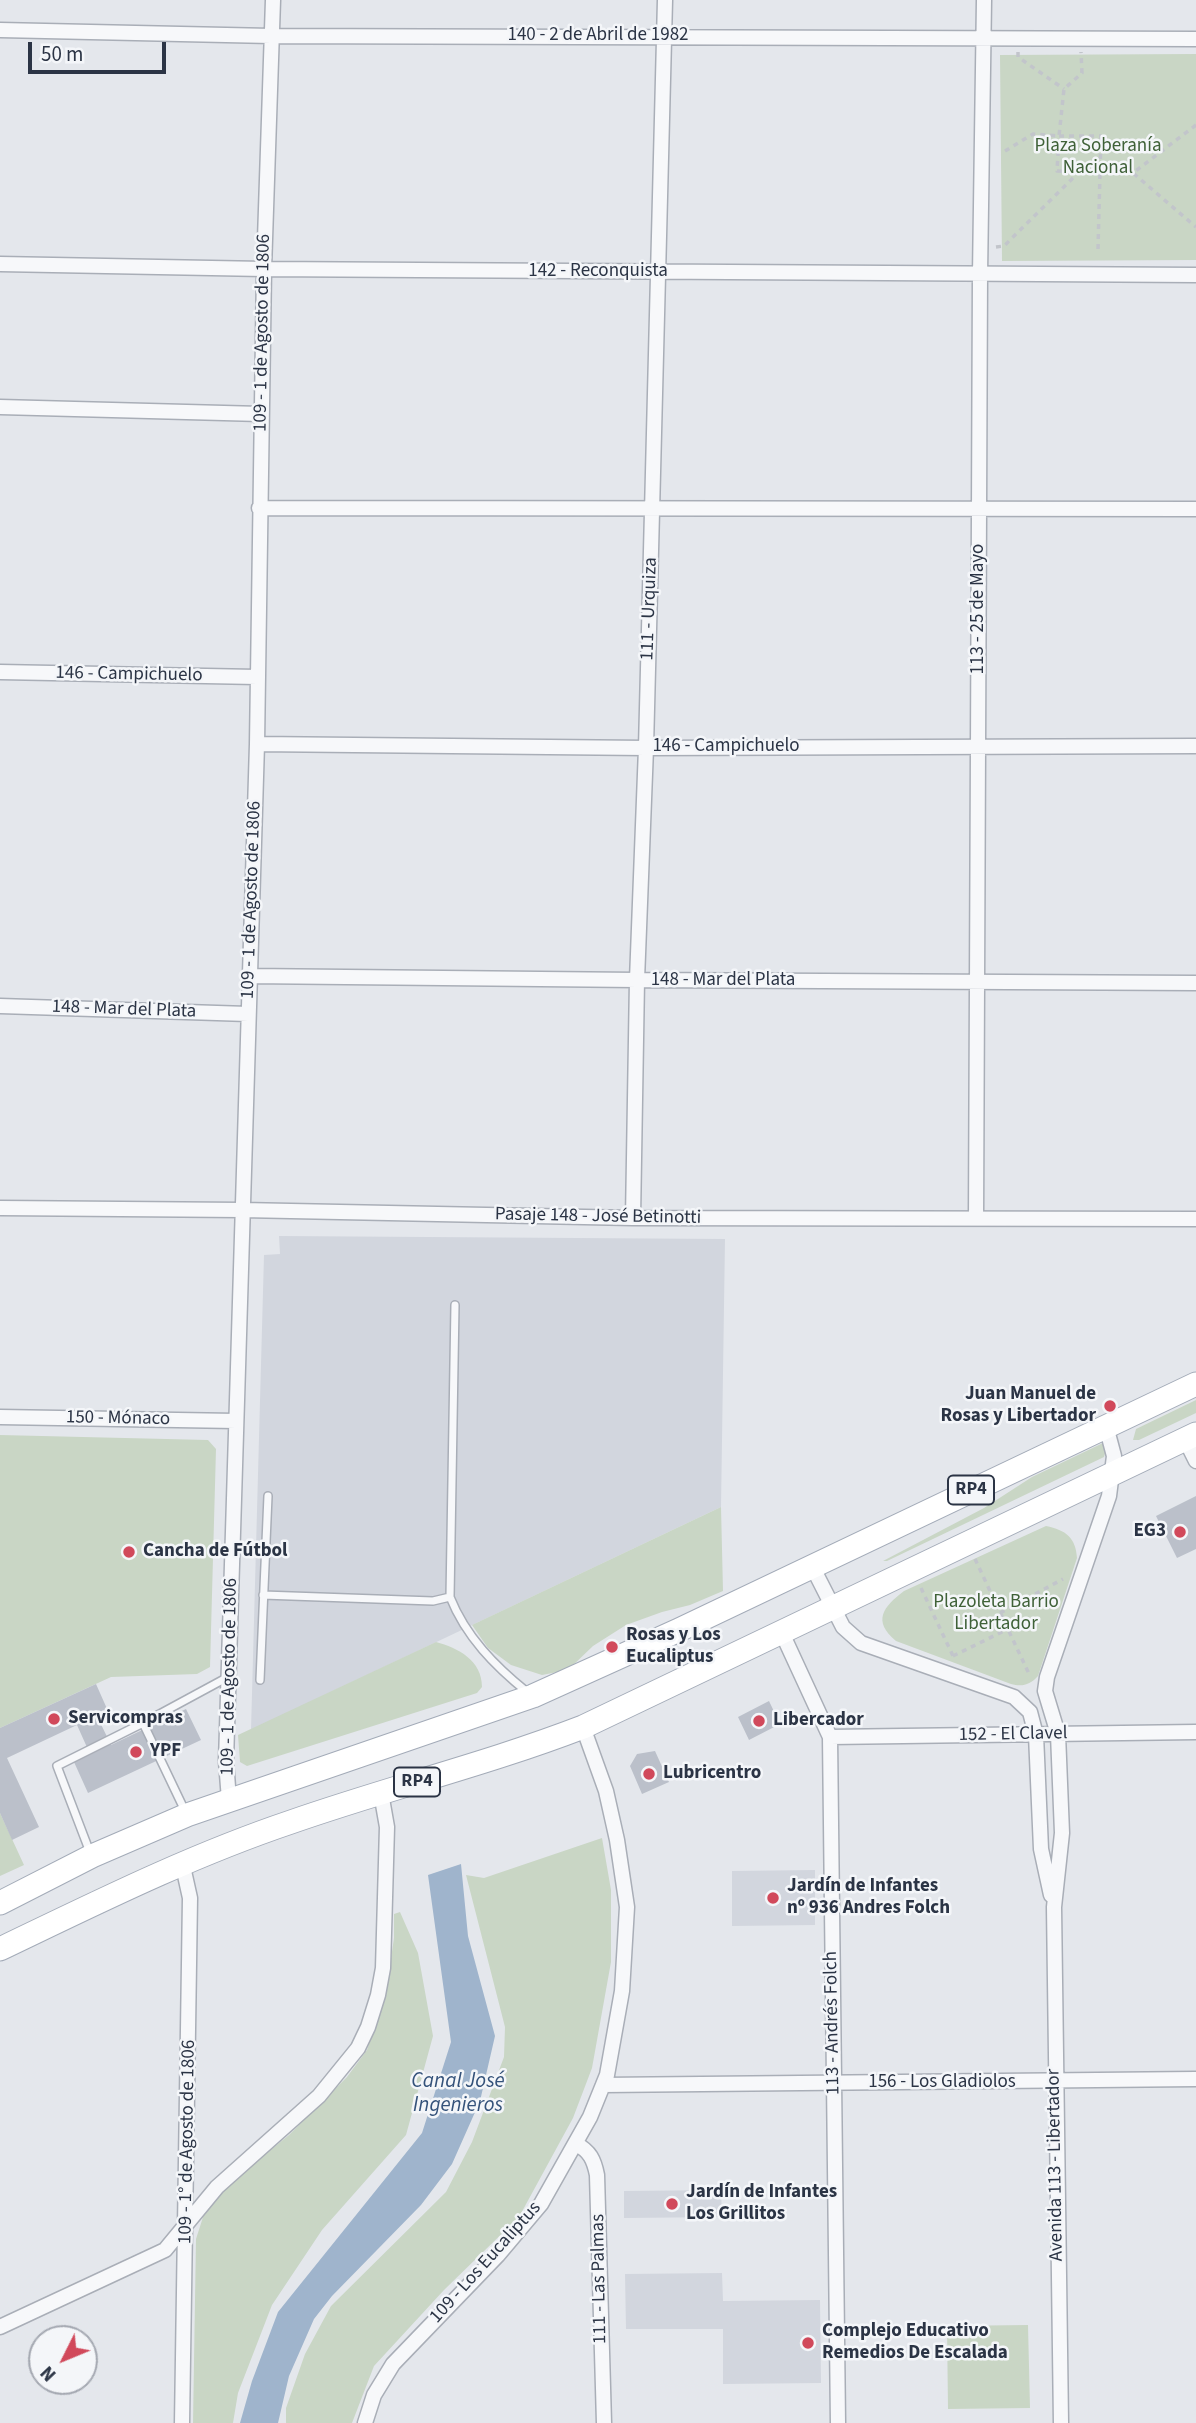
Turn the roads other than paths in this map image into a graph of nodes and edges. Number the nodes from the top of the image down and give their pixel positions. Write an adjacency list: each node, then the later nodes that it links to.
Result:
1 (273, 0): 5 (street, 109 - 1 de Agosto de 1806)
2 (665, 0): 6 (street, 111 - Urquiza)
3 (984, 0): 8 (street, 113 - 25 de Mayo)
4 (0, 30): 5 (street, 140 - 2 de Abril de 1982)
5 (271, 36): 6 (street, 140 - 2 de Abril de 1982); 10 (street, 109 - 1 de Agosto de 1806)
6 (665, 36): 8 (street, 140 - 2 de Abril de 1982); 11 (street, 111 - Urquiza)
7 (1196, 38): 8 (street, 140 - 2 de Abril de 1982)
8 (985, 39): 12 (street, 113 - 25 de Mayo)
9 (0, 264): 10 (street, 142 - Reconquista)
10 (264, 269): 11 (street, 142 - Reconquista); 15 (street, 109 - 1 de Agosto de 1806)
11 (657, 272): 12 (street, 142 - Reconquista); 17 (street, 111 - Urquiza)
12 (980, 275): 13 (street, 142 - Reconquista); 18 (street, 113 - 25 de Mayo)
13 (1196, 275)
14 (0, 407): 15 (street)
15 (261, 414): 16 (street, 109 - 1 de Agosto de 1806)
16 (259, 508): 17 (street); 21 (street, 109 - 1 de Agosto de 1806)
17 (653, 509): 18 (street); 25 (street, 111 - Urquiza)
18 (979, 509): 19 (street); 23 (street, 113 - 25 de Mayo)
19 (1196, 509)
20 (0, 672): 21 (street, 146 - Campichuelo)
21 (257, 677): 22 (street, 109 - 1 de Agosto de 1806)
22 (257, 744): 25 (street, 146 - Campichuelo); 26 (street, 109 - 1 de Agosto de 1806)
23 (979, 746): 24 (street, 146 - Campichuelo); 25 (street, 146 - Campichuelo); 28 (street, 113 - 25 de Mayo)
24 (1196, 746)
25 (646, 748): 27 (street, 111 - Urquiza)
26 (249, 975): 27 (street, 148 - Mar del Plata); 31 (street, 109 - 1 de Agosto de 1806)
27 (637, 980): 28 (street, 148 - Mar del Plata); 34 (street, 111 - Urquiza)
28 (977, 982): 29 (street, 148 - Mar del Plata); 35 (street, 113 - 25 de Mayo)
29 (1196, 983)
30 (0, 1006): 31 (street, 148 - Mar del Plata)
31 (248, 1014): 33 (street, 109 - 1 de Agosto de 1806)
32 (0, 1208): 33 (street, Pasaje 148 - José Betinotti)
33 (242, 1210): 34 (street, Pasaje 148 - José Betinotti); 40 (street, 109 - 1 de Agosto de 1806)
34 (633, 1218): 35 (street, Pasaje 148 - José Betinotti)
35 (976, 1218): 36 (street, Pasaje 148 - José Betinotti)
36 (1196, 1219)
37 (455, 1306): 48 (lane)
38 (1196, 1384): 41 (main road, RP4)
39 (0, 1418): 40 (street, 150 - Mónaco)
40 (236, 1421): 51 (street, 109 - 1 de Agosto de 1806)
41 (1106, 1426): 44 (street, Avenida 113 - Libertador); 46 (main road, RP4)
42 (1191, 1436): 43 (street); 44 (main road, RP4)
43 (1196, 1461)
44 (1114, 1473): 49 (main road, RP4); 57 (street, Avenida 113 - Libertador)
45 (268, 1496): 47 (lane)
46 (811, 1566): 49 (street, Avenida 113 - Libertador); 53 (main road, RP4)
47 (264, 1595): 48 (lane); 52 (lane)
48 (450, 1597): 53 (lane)
49 (832, 1608): 50 (main road, RP4); 58 (street, Avenida 113 - Libertador)
50 (782, 1633): 55 (main road, RP4); 59 (street, 113 - Andrés Folch)
51 (228, 1677): 54 (lane); 61 (street, 109 - 1 de Agosto de 1806)
52 (260, 1680)
53 (533, 1696): 61 (main road, RP4)
54 (143, 1723): 62 (lane); 63 (lane)
55 (583, 1727): 60 (main road, RP4); 71 (street, 109 - Los Eucaliptus)
56 (1196, 1732): 57 (street, 152 - El Clavel)
57 (1059, 1734): 58 (street, 152 - El Clavel); 66 (street, Avenida 113 - Libertador)
58 (1036, 1735): 59 (street, 152 - El Clavel); 66 (street, Avenida 113 - Libertador)
59 (830, 1737): 70 (street, 113 - Andrés Folch)
60 (381, 1793): 64 (main road, RP4); 73 (street)
61 (229, 1800): 62 (main road, RP4)
62 (187, 1815): 63 (main road, RP4)
63 (92, 1856): 65 (main road, RP4)
64 (182, 1862): 67 (main road, RP4); 73 (street, 109 - 1° de Agosto de 1806)
65 (0, 1903)
66 (1054, 1907): 69 (street, Avenida 113 - Libertador)
67 (0, 1949)
68 (1196, 2078): 69 (street, 156 - Los Gladiolos)
69 (1055, 2082): 70 (street, 156 - Los Gladiolos); 79 (street, Avenida 113 - Libertador)
70 (834, 2084): 71 (street, 156 - Los Gladiolos); 78 (street, 113 - Andrés Folch)
71 (603, 2085): 72 (street, 109 - Los Eucaliptus)
72 (576, 2144): 76 (street, 109 - Los Eucaliptus); 77 (street, 111 - Las Palmas)
73 (187, 2224): 74 (street); 75 (street, 109 - 1° de Agosto de 1806)
74 (0, 2327)
75 (182, 2423)
76 (365, 2423)
77 (604, 2423)
78 (838, 2423)
79 (1061, 2423)

